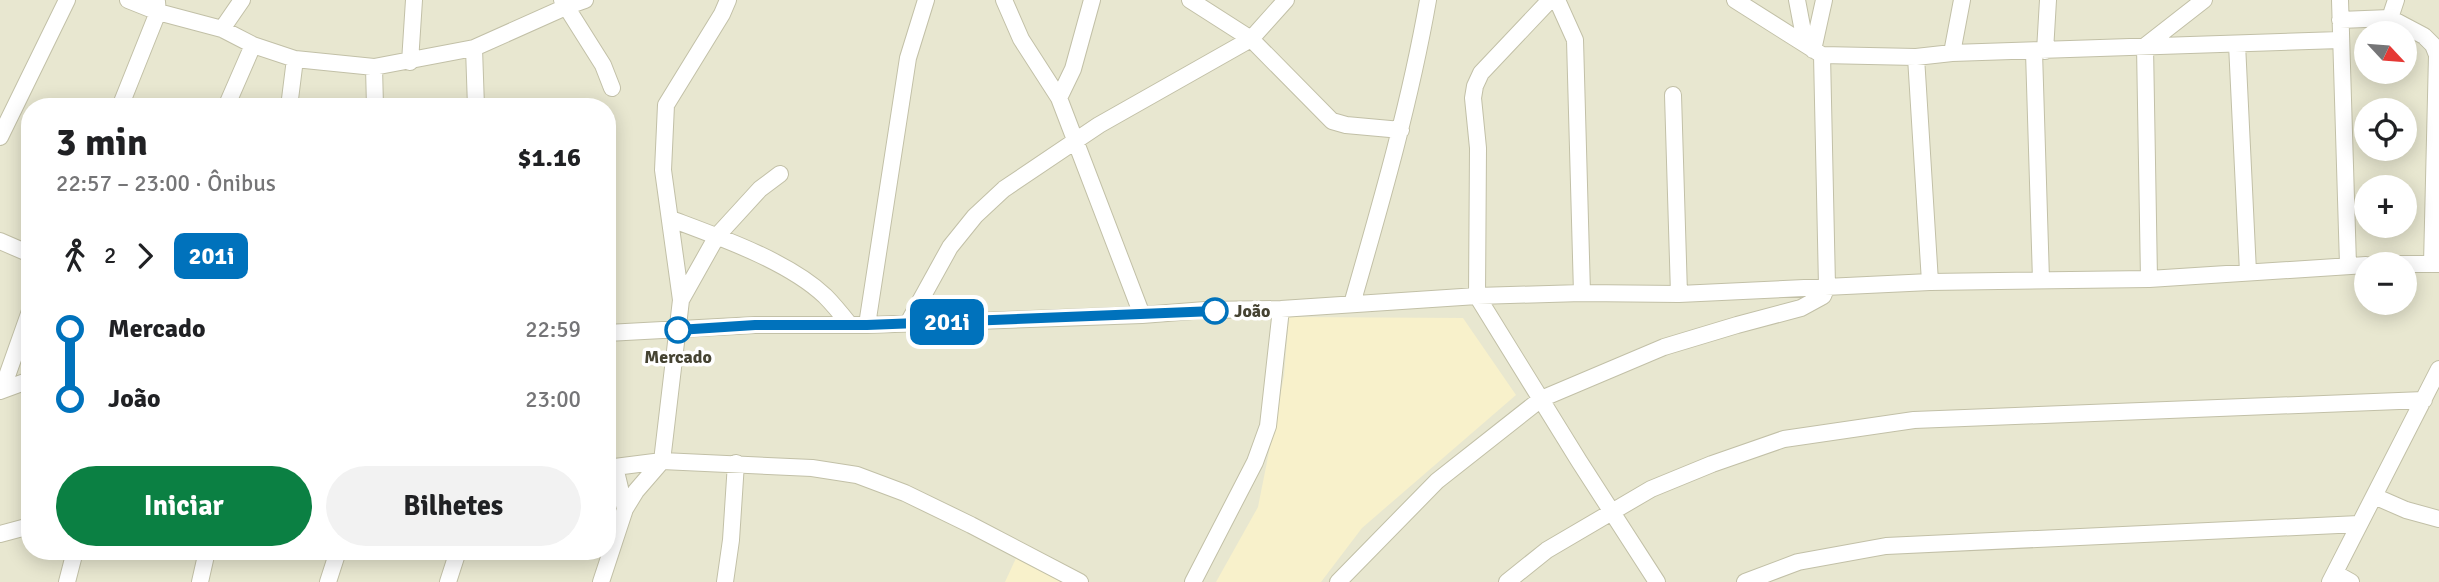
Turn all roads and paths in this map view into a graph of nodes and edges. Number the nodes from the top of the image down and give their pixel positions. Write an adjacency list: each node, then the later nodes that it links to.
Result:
1 (67, 0): 50 (street)
2 (128, 0): 24 (street)
3 (242, 0): 27 (street)
4 (414, 0): 39 (street)
5 (585, 0): 23 (street)
6 (728, 0): 53 (street)
7 (926, 0): 75 (street)
8 (1004, 0): 48 (street)
9 (1092, 0): 48 (street)
10 (1190, 0): 28 (street)
11 (1286, 0): 28 (street)
12 (1428, 0): 49 (street)
13 (1550, 0): 68 (street)
14 (1557, 0): 66 (street)
15 (1735, 0): 34 (street)
16 (1797, 0): 34 (street)
17 (1824, 0): 34 (street)
18 (1962, 0): 36 (street)
19 (2048, 0): 35 (street)
20 (2204, 0): 32 (street)
21 (2340, 0): 26 (street)
22 (2396, 0): 25 (street)
23 (565, 3): 33 (street); 41 (street)
24 (158, 6): 27 (street); 43 (street)
25 (2390, 18): 26 (street); 58 (street)
26 (2340, 20): 29 (street)
27 (222, 29): 30 (street)
28 (1251, 39): 49 (street); 51 (street)
29 (2340, 40): 31 (street); 59 (street)
30 (253, 44): 38 (street); 44 (street)
31 (2237, 44): 32 (street); 61 (street)
32 (2145, 46): 35 (street); 62 (street)
33 (474, 48): 39 (street); 47 (street)
34 (1814, 49): 37 (street); 65 (street)
35 (2040, 52): 36 (street); 63 (street)
36 (1952, 53): 37 (street)
37 (1916, 57): 64 (street)
38 (295, 59): 40 (street); 45 (street)
39 (410, 62): 40 (street)
40 (374, 67): 46 (street)
41 (612, 88)
42 (1673, 95): 67 (street)
43 (123, 98)
44 (230, 98)
45 (290, 98)
46 (375, 98)
47 (476, 98)
48 (1059, 98): 51 (street)
49 (1402, 130): 70 (street)
50 (0, 137)
51 (1074, 140): 72 (street); 73 (street)
52 (780, 174): 54 (street)
53 (671, 219): 54 (street); 69 (street)
54 (718, 236): 69 (street); 74 (street)
55 (0, 242): 56 (street)
56 (21, 250)
57 (2417, 264): 58 (street)
58 (2436, 264)
59 (2348, 265): 60 (street); 61 (street)
60 (2354, 265)
61 (2248, 272): 62 (street)
62 (2150, 279): 63 (street)
63 (2041, 280): 64 (street)
64 (1930, 282): 65 (street)
65 (1827, 286): 67 (street); 82 (street)
66 (1582, 293): 67 (street); 68 (street)
67 (1679, 295)
68 (1477, 296): 70 (street); 82 (street)
69 (681, 300): 76 (street)
70 (1352, 304): 71 (street)
71 (1281, 309): 72 (street); 109 (street)
72 (1142, 315): 73 (street)
73 (908, 323): 75 (street)
74 (850, 324): 75 (street); 76 (street)
75 (867, 325)
76 (678, 330): 77 (street); 84 (street)
77 (616, 333)
78 (21, 336): 81 (street)
79 (2439, 369): 83 (street)
80 (21, 383): 81 (street)
81 (1, 391)
82 (1541, 399): 90 (street); 110 (street)
83 (2424, 400): 88 (street); 90 (street)
84 (662, 461): 85 (street); 86 (street); 89 (street)
85 (736, 463): 107 (street); 108 (street)
86 (616, 467)
87 (616, 483): 89 (street)
88 (2374, 496): 91 (street); 92 (street)
89 (625, 509): 95 (street)
90 (1612, 513): 111 (street); 112 (street)
91 (2439, 519)
92 (2359, 524): 101 (street); 113 (street)
93 (21, 528): 94 (street)
94 (0, 534)
95 (616, 536)
96 (73, 560): 102 (street)
97 (205, 560): 103 (street)
98 (335, 560): 104 (street)
99 (455, 560): 105 (street)
100 (608, 560): 106 (street)
101 (2332, 578): 114 (street)
102 (67, 582)
103 (200, 582)
104 (328, 582)
105 (448, 582)
106 (601, 582)
107 (725, 582)
108 (1080, 582)
109 (1193, 582)
110 (1338, 582)
111 (1507, 582)
112 (1657, 582)
113 (1745, 582)
114 (2351, 582)

